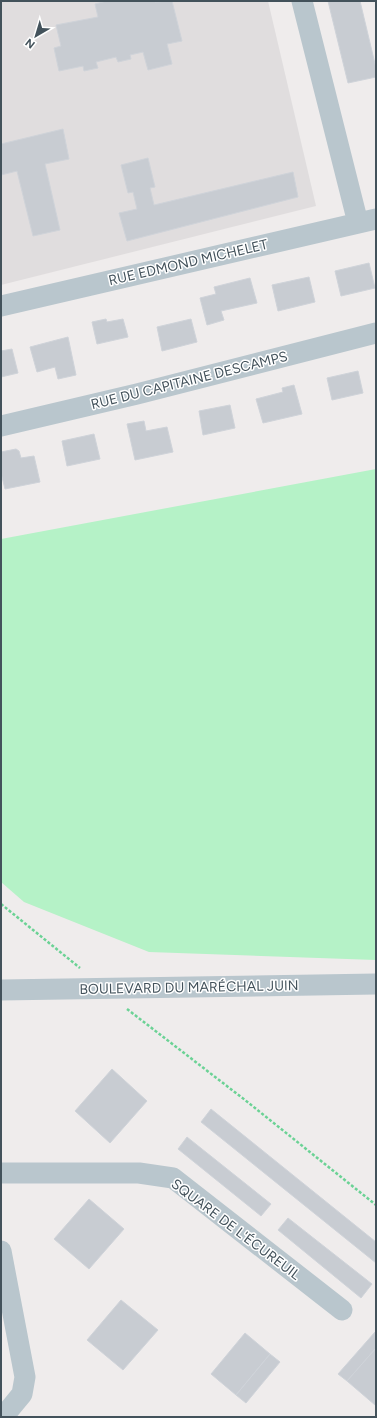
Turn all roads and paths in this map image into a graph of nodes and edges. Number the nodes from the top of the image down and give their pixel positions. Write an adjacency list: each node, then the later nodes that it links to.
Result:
1 (302, 1): 2 (street)
2 (367, 221): 3 (street, RUE EDMOND MICHELET)
3 (1, 306)
4 (376, 333): 5 (street, RUE DU CAPITAINE DESCAMPS)
5 (1, 426)
6 (1, 904): 8 (path)
7 (376, 984): 8 (street, BOULEVARD DU MARÉCHAL JUIN)
8 (100, 988): 9 (street, BOULEVARD DU MARÉCHAL JUIN); 11 (path)
9 (1, 990)
10 (1, 1173): 13 (street, SQUARE DE L'ÉCUREUIL)
11 (376, 1205)
12 (1, 1251): 14 (street)
13 (342, 1310)
14 (3, 1417)

